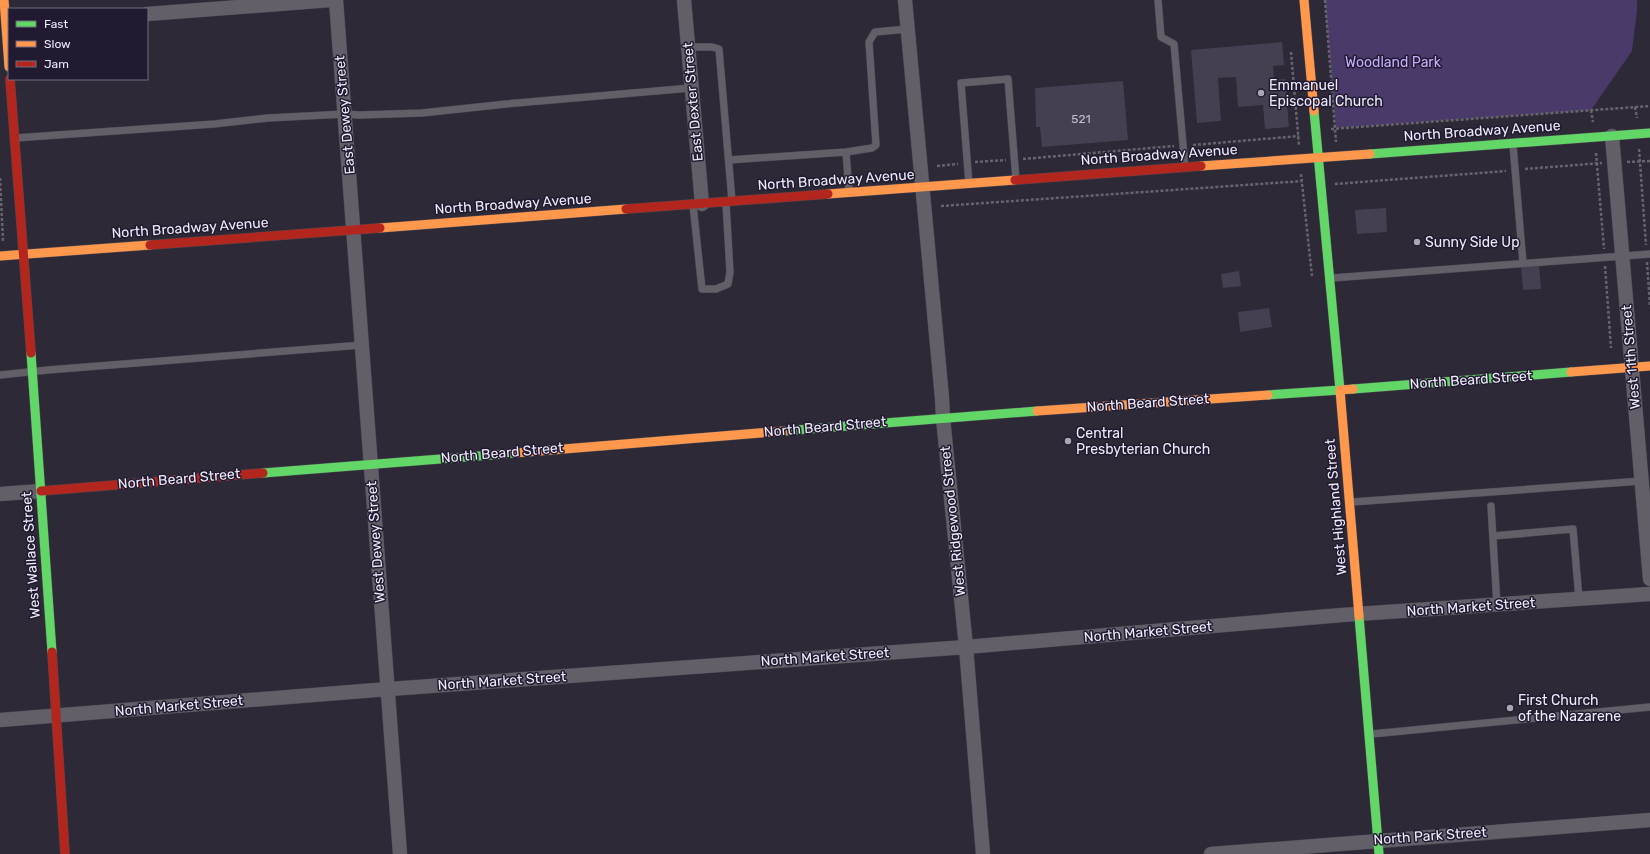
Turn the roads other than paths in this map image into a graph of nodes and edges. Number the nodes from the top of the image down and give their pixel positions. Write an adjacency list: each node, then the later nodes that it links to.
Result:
1 (4, 0): 9 (street)
2 (331, 0): 8 (street)
3 (336, 0): 15 (street, East Dewey Street)
4 (684, 0): 11 (street, East Dexter Street)
5 (905, 0): 10 (street, West Ridgewood Street)
6 (1158, 0): 23 (lane)
7 (1304, 0): 21 (street, West Highland Street)
8 (148, 14)
9 (5, 25): 12 (street)
10 (908, 29): 20 (lane); 26 (street, West Ridgewood Street)
11 (688, 47): 14 (street, East Dexter Street); 22 (lane)
12 (8, 56)
13 (10, 80): 18 (street, West Wallace Street)
14 (691, 88): 15 (lane); 29 (street, East Dexter Street)
15 (345, 114): 18 (lane); 30 (street, East Dewey Street)
16 (1650, 133): 17 (street, North Broadway Avenue)
17 (1612, 136): 19 (street, North Broadway Avenue); 34 (street, West 11th Street)
18 (15, 138): 31 (street, West Wallace Street)
19 (1513, 143): 21 (street, North Broadway Avenue); 35 (lane)
20 (846, 152): 22 (lane); 27 (lane)
21 (1319, 158): 23 (street, North Broadway Avenue); 36 (street, West Highland Street)
22 (728, 160): 28 (lane)
23 (1185, 168): 24 (street, North Broadway Avenue)
24 (1016, 180): 25 (street, North Broadway Avenue); 25 (lane)
25 (969, 184): 26 (street, North Broadway Avenue)
26 (922, 187): 27 (street, North Broadway Avenue); 43 (street, West Ridgewood Street)
27 (849, 193): 28 (street, North Broadway Avenue)
28 (729, 202): 29 (street, North Broadway Avenue); 29 (lane)
29 (698, 204): 30 (street, North Broadway Avenue)
30 (354, 230): 31 (street, North Broadway Avenue); 37 (street, West Dewey Street)
31 (24, 254): 33 (street, North Broadway Avenue); 40 (street, West Wallace Street)
32 (1648, 254): 34 (lane)
33 (2, 255)
34 (1622, 256): 35 (lane); 39 (street, West 11th Street)
35 (1523, 263): 36 (lane)
36 (1330, 278): 42 (street, West Highland Street)
37 (362, 344): 40 (lane); 44 (street, West Dewey Street)
38 (1650, 366): 39 (street, North Beard Street)
39 (1632, 368): 42 (street, North Beard Street); 45 (street, West 11th Street)
40 (32, 371): 41 (lane); 46 (street, West Wallace Street)
41 (0, 375)
42 (1340, 390): 43 (street, North Beard Street); 48 (street, West Highland Street)
43 (943, 418): 44 (street, North Beard Street); 56 (street, West Ridgewood Street)
44 (371, 464): 46 (street, North Beard Street); 57 (street, West Dewey Street)
45 (1642, 481): 48 (lane); 51 (street, West 11th Street)
46 (41, 491): 47 (street, North Beard Street); 59 (street, West Wallace Street)
47 (0, 494)
48 (1349, 502): 55 (street, West Highland Street)
49 (1491, 506): 50 (lane)
50 (1493, 536): 53 (lane); 54 (lane)
51 (1650, 579)
52 (1650, 594): 53 (street, North Market Street)
53 (1580, 599): 54 (street, North Market Street)
54 (1498, 605): 55 (street, North Market Street)
55 (1359, 614): 56 (street, North Market Street); 61 (street, West Highland Street)
56 (966, 647): 57 (street, North Market Street); 66 (street, West Ridgewood Street)
57 (387, 689): 59 (street, North Market Street); 65 (street, West Dewey Street)
58 (1650, 707): 61 (lane)
59 (57, 716): 60 (street, North Market Street); 64 (street, West Wallace Street)
60 (0, 720)
61 (1369, 734): 63 (street, West Highland Street)
62 (1650, 820): 63 (street, North Park Street)
63 (1378, 840): 67 (street, North Park Street); 68 (street, West Highland Street)
64 (65, 854)
65 (400, 854)
66 (983, 854)
67 (1211, 854)
68 (1379, 854)

